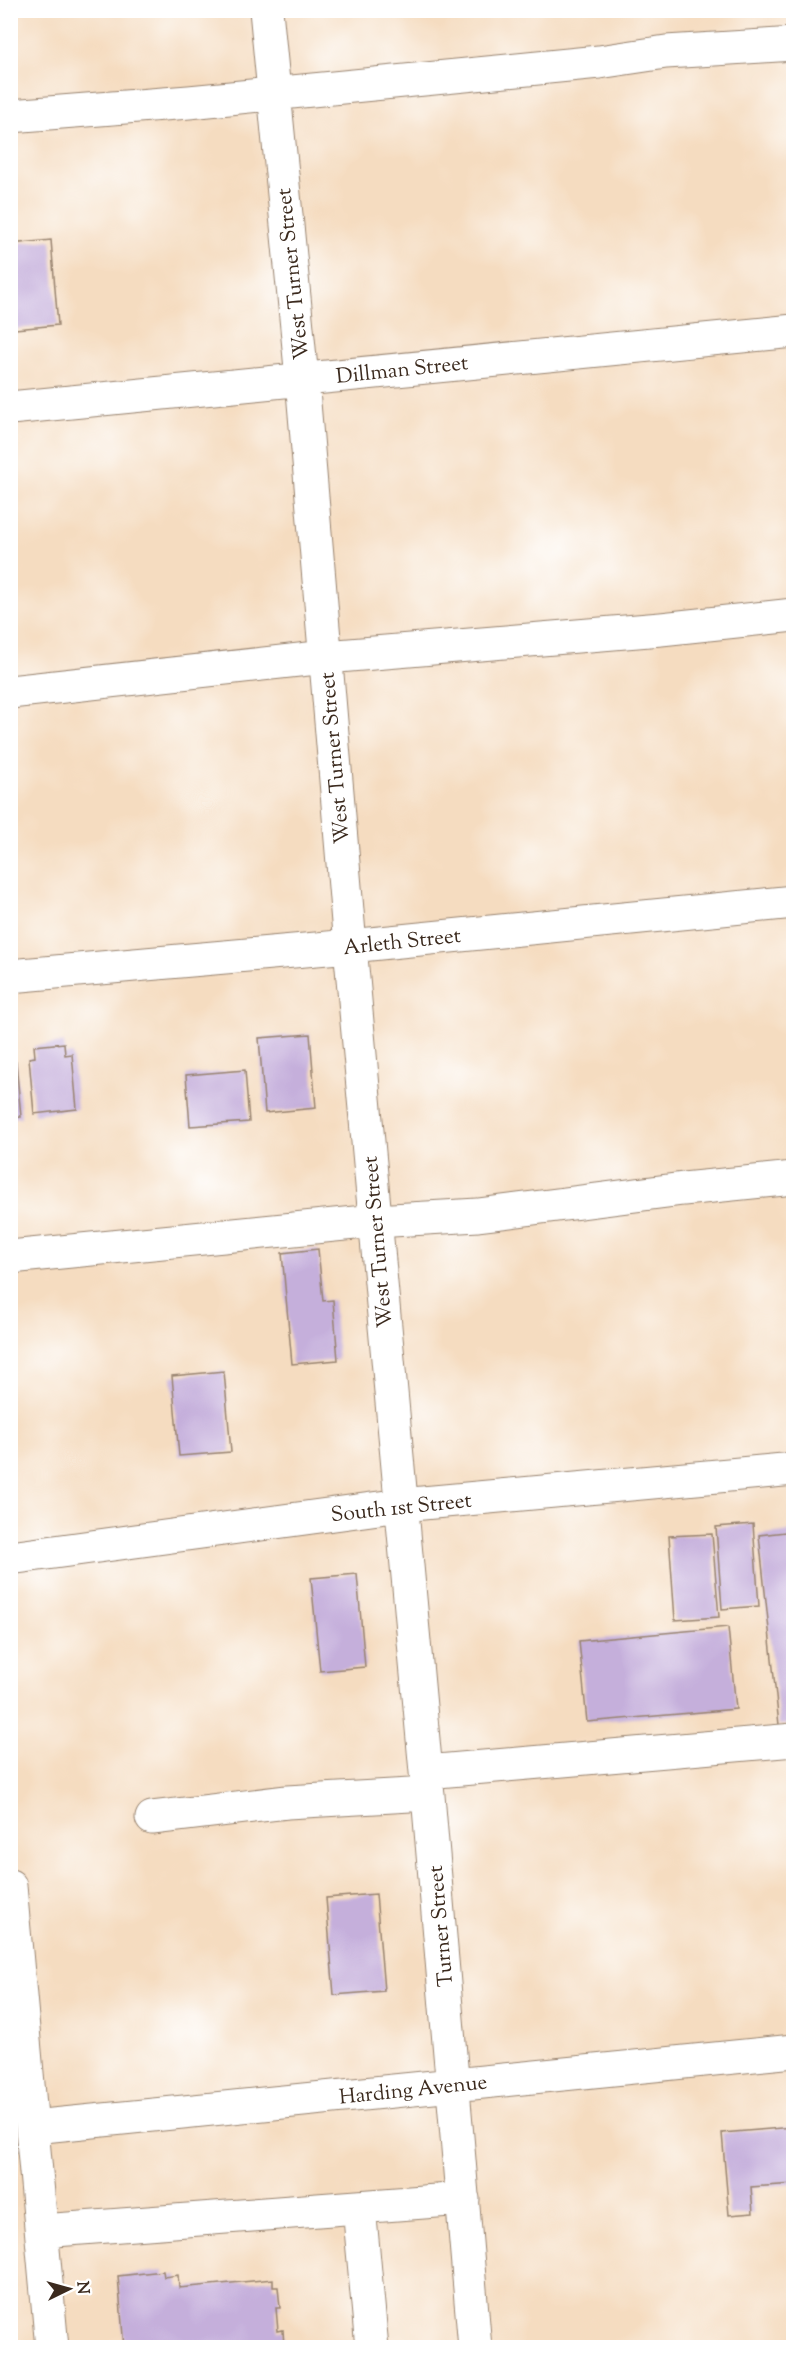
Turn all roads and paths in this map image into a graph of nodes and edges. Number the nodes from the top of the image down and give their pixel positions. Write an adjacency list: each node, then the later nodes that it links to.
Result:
1 (266, 10): 3 (street, West Turner Street)
2 (794, 44): 3 (street)
3 (274, 93): 4 (street); 6 (street, West Turner Street)
4 (10, 116)
5 (794, 331): 6 (street, Dillman Street)
6 (302, 379): 7 (street, Dillman Street); 9 (street, West Turner Street)
7 (10, 408)
8 (794, 615): 9 (street)
9 (326, 657): 10 (street); 12 (street, West Turner Street)
10 (10, 692)
11 (794, 902): 12 (street, Arleth Street)
12 (350, 946): 13 (street, Arleth Street); 15 (street, West Turner Street)
13 (10, 976)
14 (794, 1178): 15 (street)
15 (375, 1221): 16 (street); 18 (street, West Turner Street)
16 (10, 1257)
17 (794, 1469): 18 (street, South 1st Street)
18 (401, 1505): 19 (street, South 1st Street); 21 (street, Turner Street)
19 (10, 1558)
20 (794, 1740): 21 (street)
21 (427, 1783): 22 (street); 25 (street, Turner Street)
22 (152, 1818)
23 (10, 1886): 26 (street)
24 (794, 2051): 25 (street, Harding Avenue)
25 (454, 2084): 26 (street, Harding Avenue); 27 (street, Turner Street)
26 (33, 2127): 29 (street)
27 (463, 2199): 28 (street); 32 (street, Turner Street)
28 (359, 2207): 29 (street); 31 (street)
29 (42, 2231): 30 (street)
30 (52, 2348)
31 (372, 2348)
32 (475, 2348)

